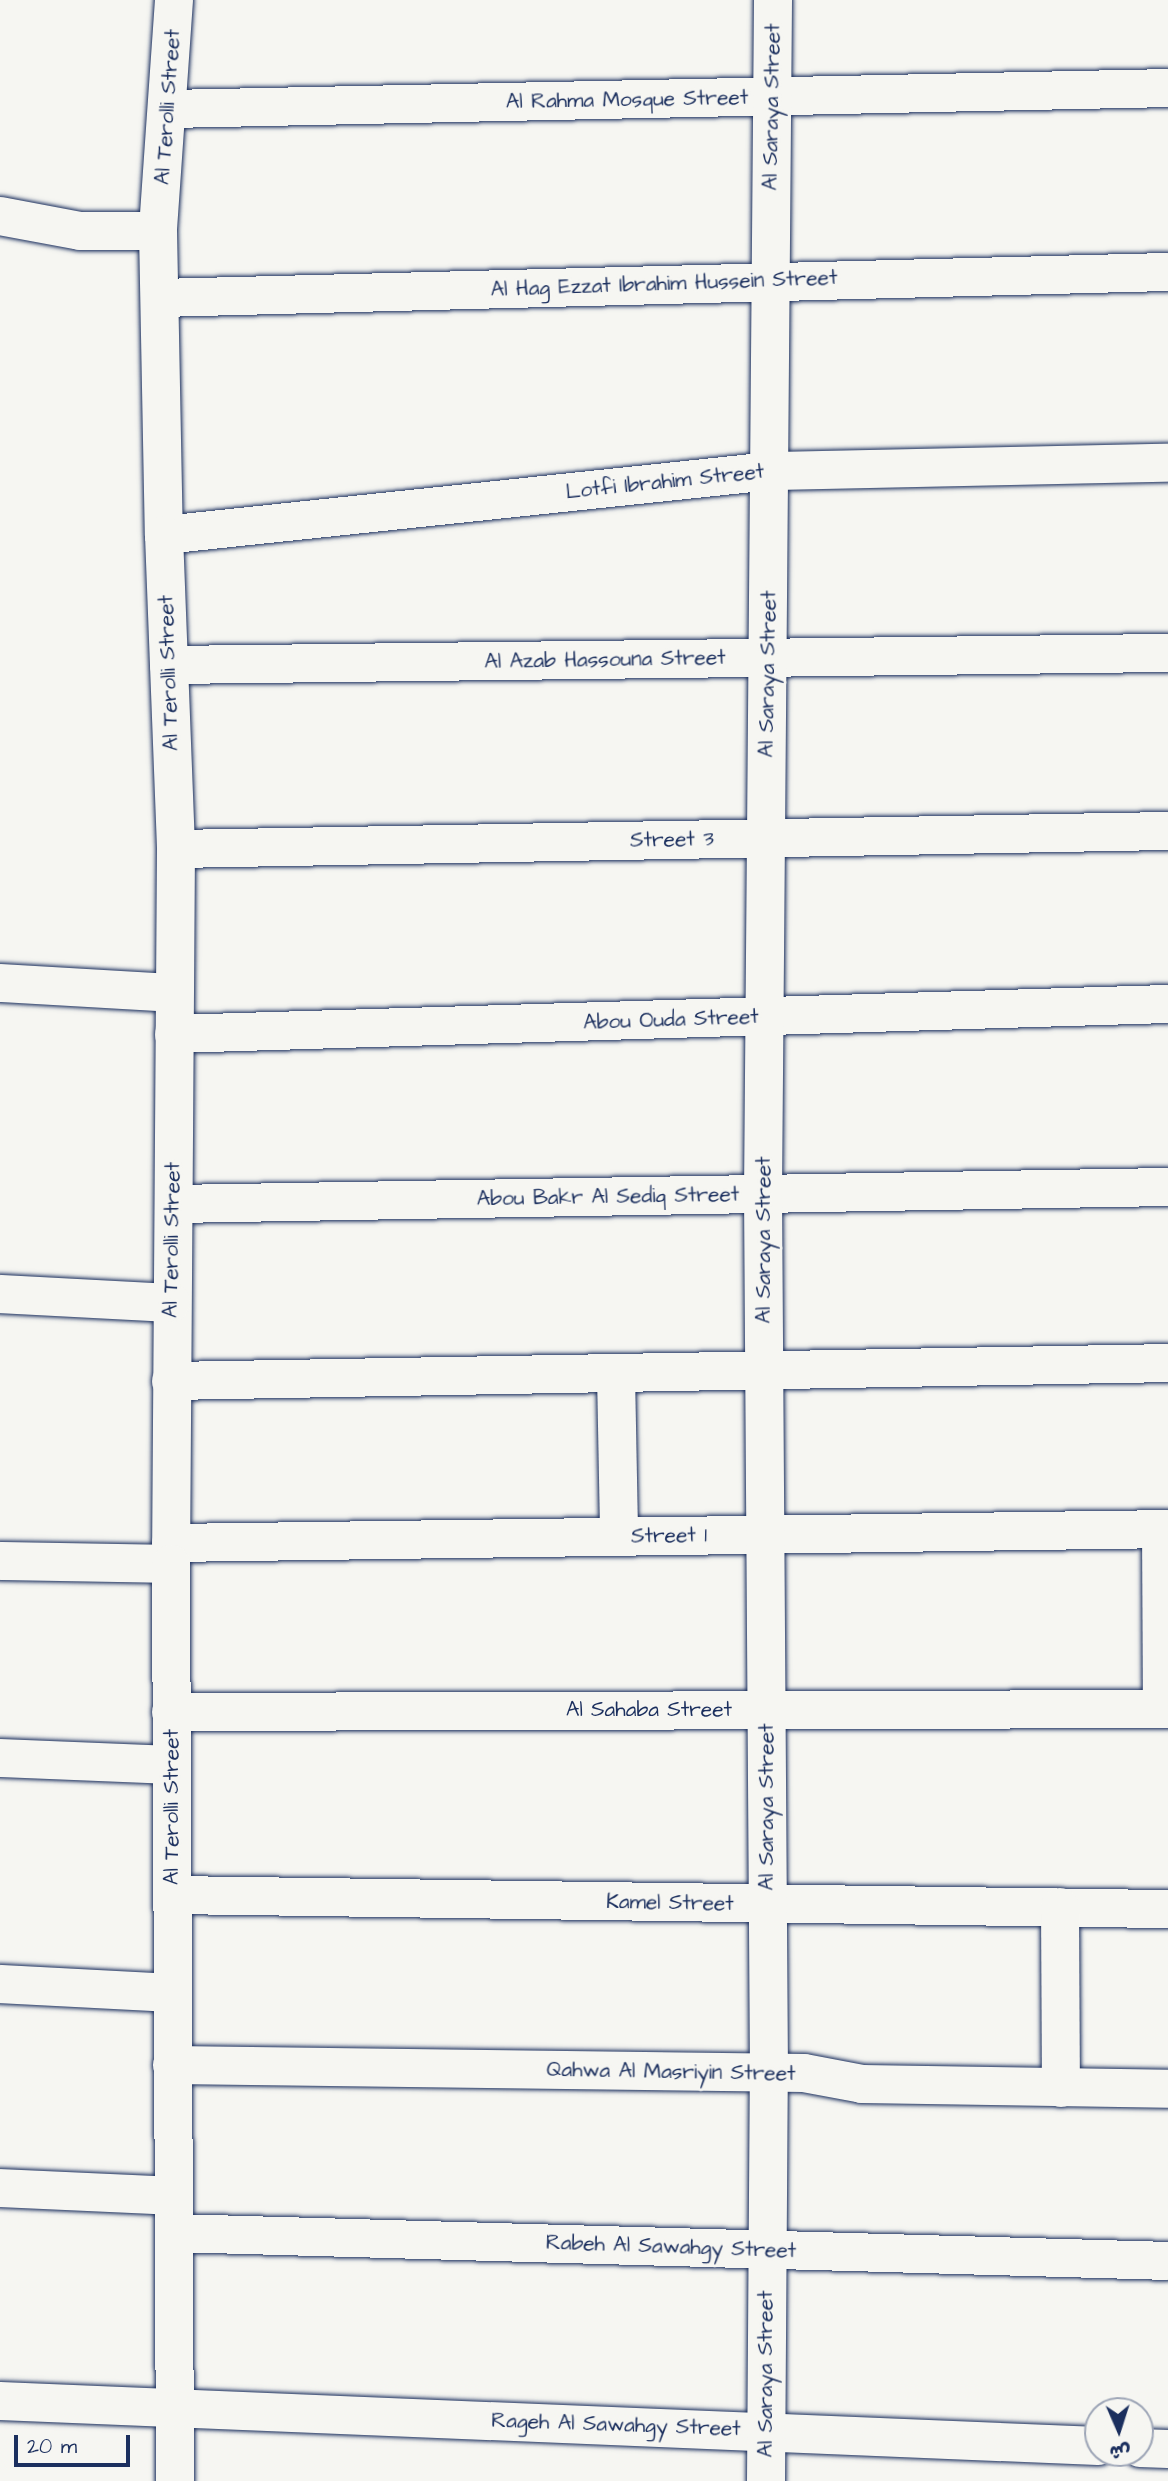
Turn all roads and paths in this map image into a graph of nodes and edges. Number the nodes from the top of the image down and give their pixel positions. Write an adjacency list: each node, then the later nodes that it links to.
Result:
1 (174, 0): 5 (street, Al Terolli Street)
2 (773, 0): 4 (street, Al Saraya Street)
3 (1168, 88): 4 (street, Al Rahma Mosque Street)
4 (772, 97): 5 (street, Al Rahma Mosque Street); 9 (street, Al Saraya Street)
5 (169, 109): 7 (street, Al Terolli Street)
6 (0, 216): 7 (street)
7 (158, 231): 10 (street, Al Terolli Street)
8 (1168, 272): 9 (street, Al Hag Ezzat Ibrahim Hussein Street)
9 (770, 280): 10 (street, Al Hag Ezzat Ibrahim Hussein Street); 12 (street, Al Saraya Street)
10 (160, 298): 13 (street, Al Terolli Street)
11 (1168, 463): 12 (street, Lotfi Ibrahim Street)
12 (771, 471): 13 (street, Lotfi Ibrahim Street); 15 (street, Al Saraya Street)
13 (164, 535): 16 (street, Al Terolli Street)
14 (1168, 653): 15 (street, Al Azab Hassouna Street)
15 (767, 657): 16 (street, Al Azab Hassouna Street); 18 (street, Al Saraya Street)
16 (169, 665): 19 (street, Al Terolli Street)
17 (1168, 831): 18 (street, Street 3)
18 (766, 838): 19 (street, Street 3); 23 (street, Al Saraya Street)
19 (176, 849): 21 (street, Al Terolli Street)
20 (0, 983): 21 (street)
21 (174, 992): 24 (street, Al Terolli Street)
22 (1168, 1004): 23 (street, Abou Ouda Street)
23 (764, 1017): 24 (street, Abou Ouda Street); 26 (street, Al Saraya Street)
24 (174, 1034): 27 (street, Al Terolli Street)
25 (1168, 1187): 26 (street, Abou Bakr Al Sediq Street)
26 (763, 1194): 27 (street, Abou Bakr Al Sediq Street); 31 (street, Al Saraya Street)
27 (174, 1204): 29 (street, Al Terolli Street)
28 (0, 1294): 29 (street)
29 (172, 1303): 33 (street, Al Terolli Street)
30 (1168, 1363): 31 (street)
31 (765, 1370): 32 (street); 35 (street, Al Saraya Street)
32 (616, 1374): 33 (street); 36 (street)
33 (171, 1381): 37 (street, Al Terolli Street)
34 (1165, 1529): 35 (street, Street 1); 39 (street)
35 (766, 1535): 36 (street, Street 1); 40 (street, Al Saraya Street)
36 (619, 1537): 37 (street, Street 1)
37 (171, 1554): 38 (street, Street 1); 41 (street, Al Terolli Street)
38 (0, 1562)
39 (1165, 1709): 40 (street, Al Sahaba Street)
40 (767, 1710): 41 (street, Al Sahaba Street); 45 (street, Al Saraya Street)
41 (171, 1712): 43 (street, Al Terolli Street)
42 (0, 1758): 43 (street)
43 (172, 1765): 44 (street, Al Terolli Street)
44 (172, 1895): 45 (street, Kamel Street); 49 (street, Al Terolli Street)
45 (768, 1904): 46 (street, Kamel Street); 51 (street, Al Saraya Street)
46 (1060, 1907): 47 (street, Kamel Street); 52 (street)
47 (1168, 1909)
48 (0, 1984): 49 (street)
49 (173, 1993): 50 (street, Al Terolli Street)
50 (172, 2065): 51 (street, Qahwa Al Masriyin Street); 55 (street, Al Terolli Street)
51 (769, 2074): 52 (street, Qahwa Al Masriyin Street); 57 (street, Al Saraya Street)
52 (1060, 2088): 53 (street, Qahwa Al Masriyin Street)
53 (1168, 2089)
54 (0, 2189): 55 (street)
55 (174, 2196): 56 (street, Al Terolli Street)
56 (174, 2233): 57 (street, Rabeh Al Sawahgy Street); 60 (street, Al Terolli Street)
57 (766, 2250): 58 (street, Rabeh Al Sawahgy Street); 61 (street, Al Saraya Street)
58 (1168, 2261)
59 (0, 2401): 60 (street, Rageh Al Sawahgy Street)
60 (175, 2406): 61 (street, Rageh Al Sawahgy Street); 63 (street, Al Terolli Street)
61 (766, 2432): 62 (street, Rageh Al Sawahgy Street); 64 (street, Al Saraya Street)
62 (1084, 2445)
63 (175, 2481)
64 (766, 2481)

